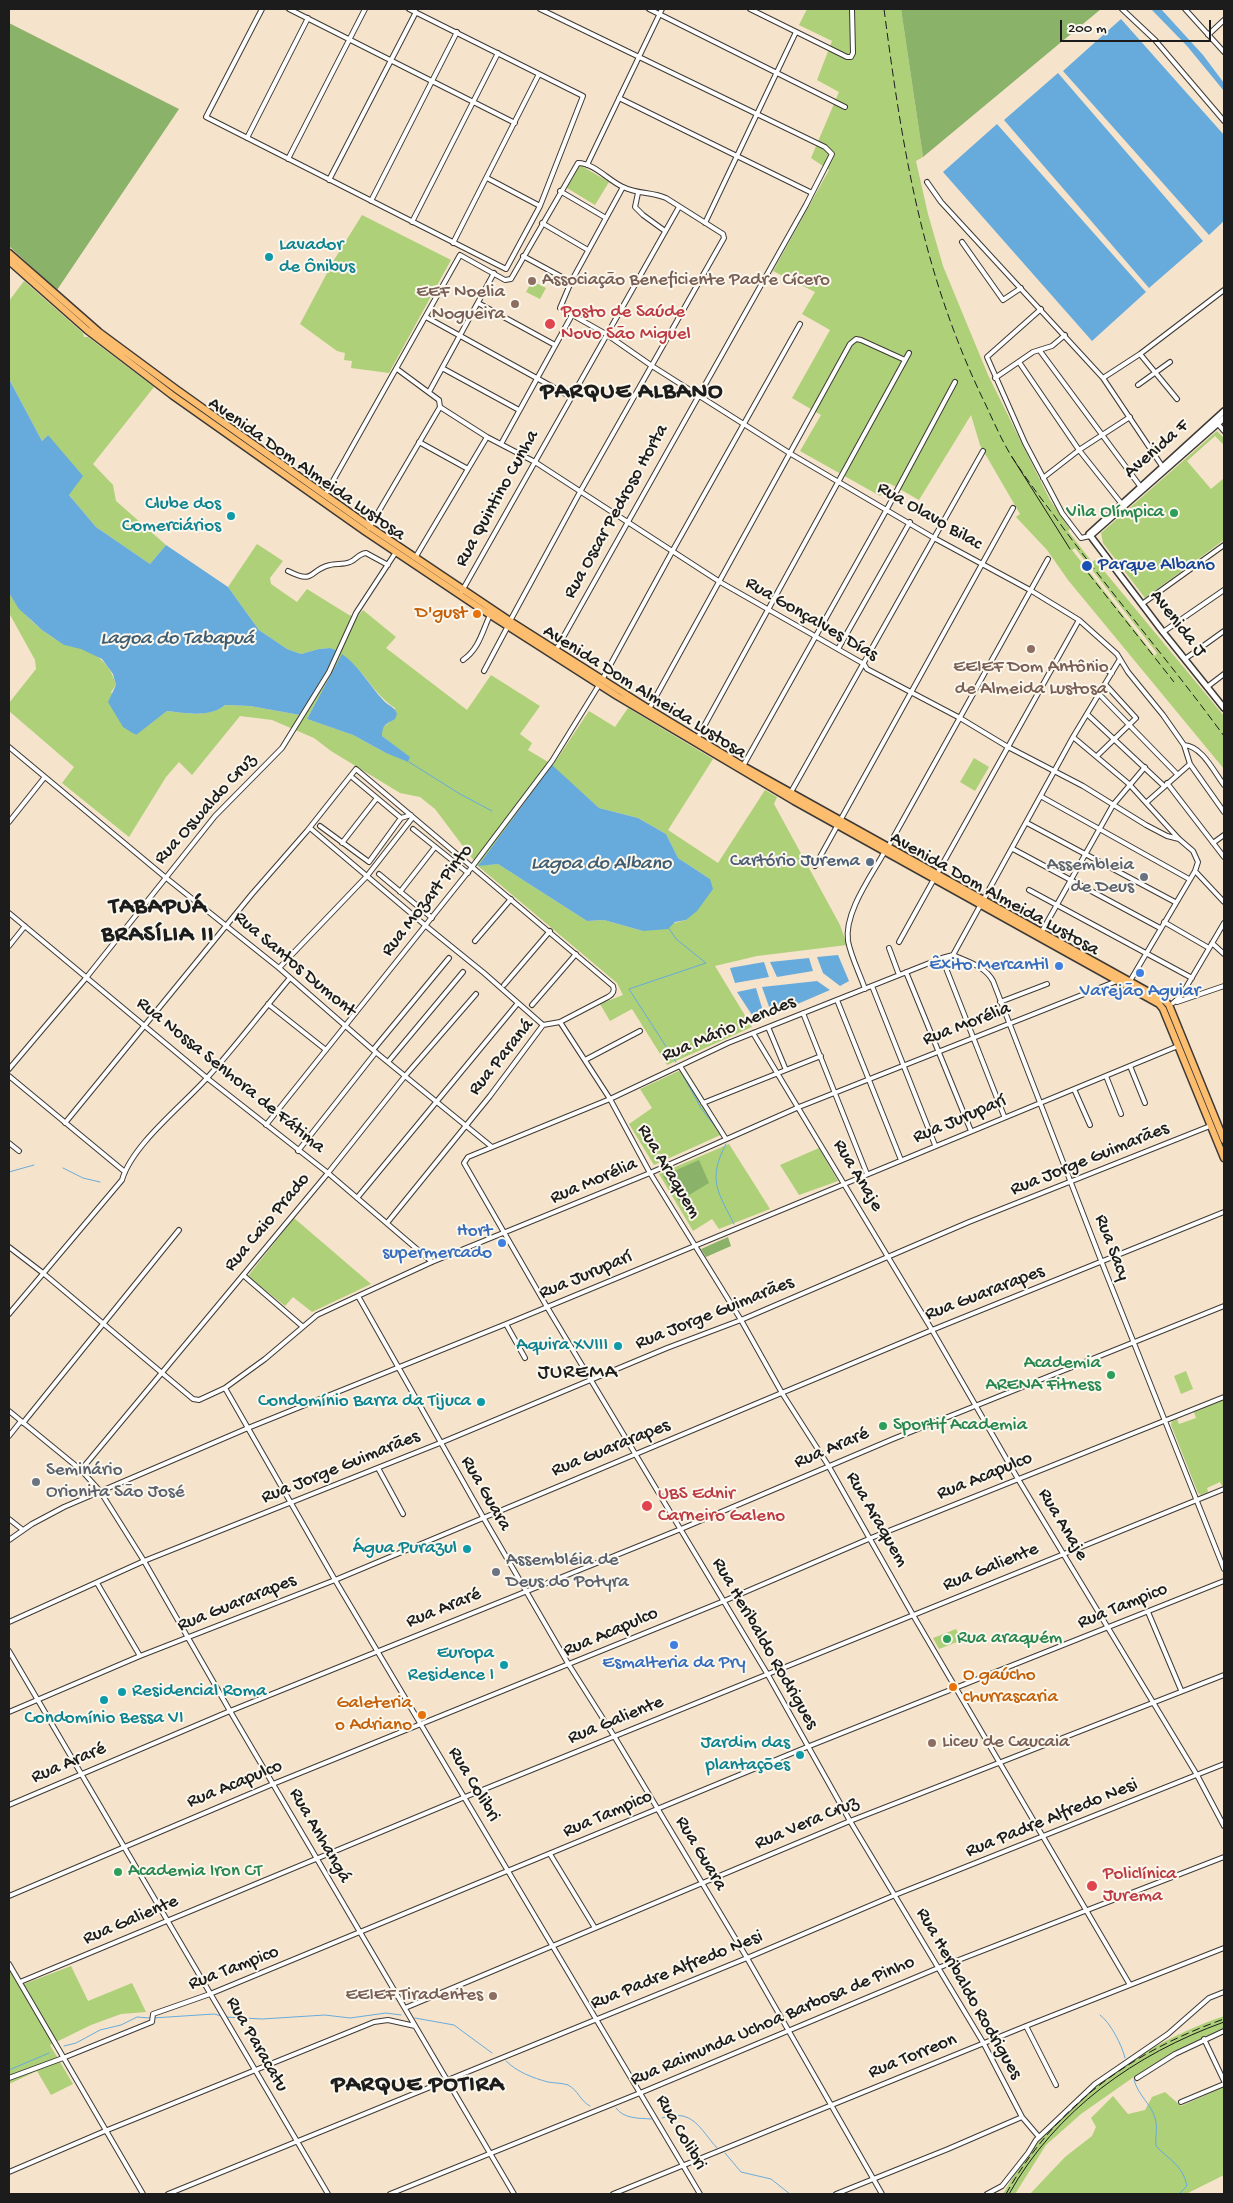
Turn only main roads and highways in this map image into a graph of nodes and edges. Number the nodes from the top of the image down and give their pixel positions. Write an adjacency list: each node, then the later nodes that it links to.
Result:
1 (9, 252): 3 (main road, Avenida Dom Almeida Lustosa)
2 (9, 262): 3 (main road, Avenida Dom Almeida Lustosa)
3 (174, 392): 4 (main road, Avenida Dom Almeida Lustosa)
4 (199, 410): 5 (main road, Avenida Dom Almeida Lustosa); 5 (main road, Avenida Dom Almeida Lustosa)
5 (368, 529): 6 (main road, Avenida Dom Almeida Lustosa); 6 (main road, Avenida Dom Almeida Lustosa)
6 (461, 592): 7 (main road, Avenida Dom Almeida Lustosa); 7 (main road, Avenida Dom Almeida Lustosa)
7 (509, 624): 8 (main road, Avenida Dom Almeida Lustosa); 8 (main road, Avenida Dom Almeida Lustosa)
8 (601, 682): 9 (main road, Avenida Dom Almeida Lustosa)
9 (618, 693): 10 (main road, Avenida Dom Almeida Lustosa); 10 (main road, Avenida Dom Almeida Lustosa)
10 (696, 741): 11 (main road, Avenida Dom Almeida Lustosa); 11 (main road, Avenida Dom Almeida Lustosa)
11 (811, 807): 12 (main road, Avenida Dom Almeida Lustosa)
12 (1107, 972): 13 (main road, Avenida Dom Almeida Lustosa); 13 (main road, Avenida Dom Almeida Lustosa)
13 (1214, 1124): 14 (main road, Avenida Dom Almeida Lustosa)
14 (1222, 1142): 15 (main road, Avenida Dom Almeida Lustosa)
15 (1224, 1158)

